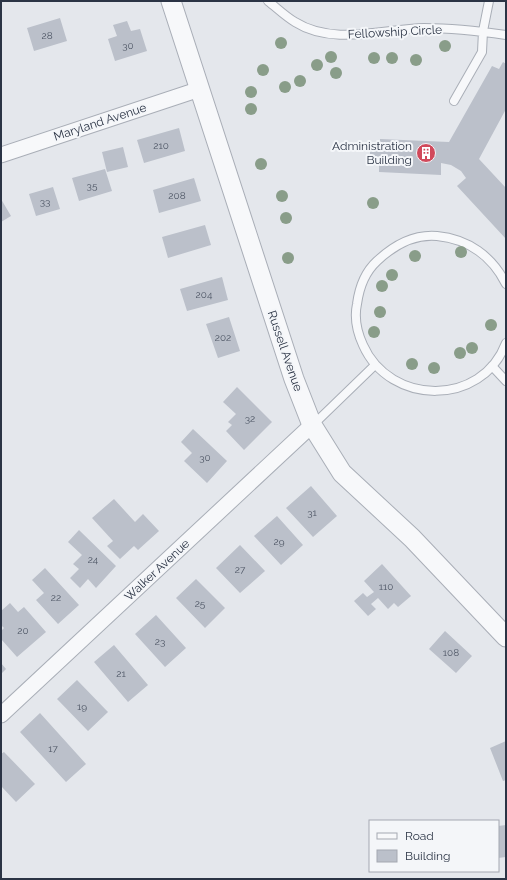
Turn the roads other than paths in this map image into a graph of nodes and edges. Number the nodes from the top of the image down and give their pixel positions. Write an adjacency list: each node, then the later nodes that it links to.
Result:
1 (170, 1): 6 (street, Russell Avenue)
2 (268, 1): 4 (lane, Fellowship Circle)
3 (489, 1): 4 (lane)
4 (483, 31): 5 (lane, Fellowship Circle); 7 (lane)
5 (506, 35)
6 (200, 89): 8 (street, Maryland Avenue); 14 (street, Russell Avenue)
7 (454, 101)
8 (1, 155)
9 (506, 284): 11 (lane)
10 (506, 343): 12 (lane)
11 (375, 365): 12 (lane); 14 (lane)
12 (492, 366): 13 (lane)
13 (506, 381)
14 (312, 425): 15 (street, Russell Avenue); 16 (street, Walker Avenue)
15 (506, 637)
16 (1, 715)

